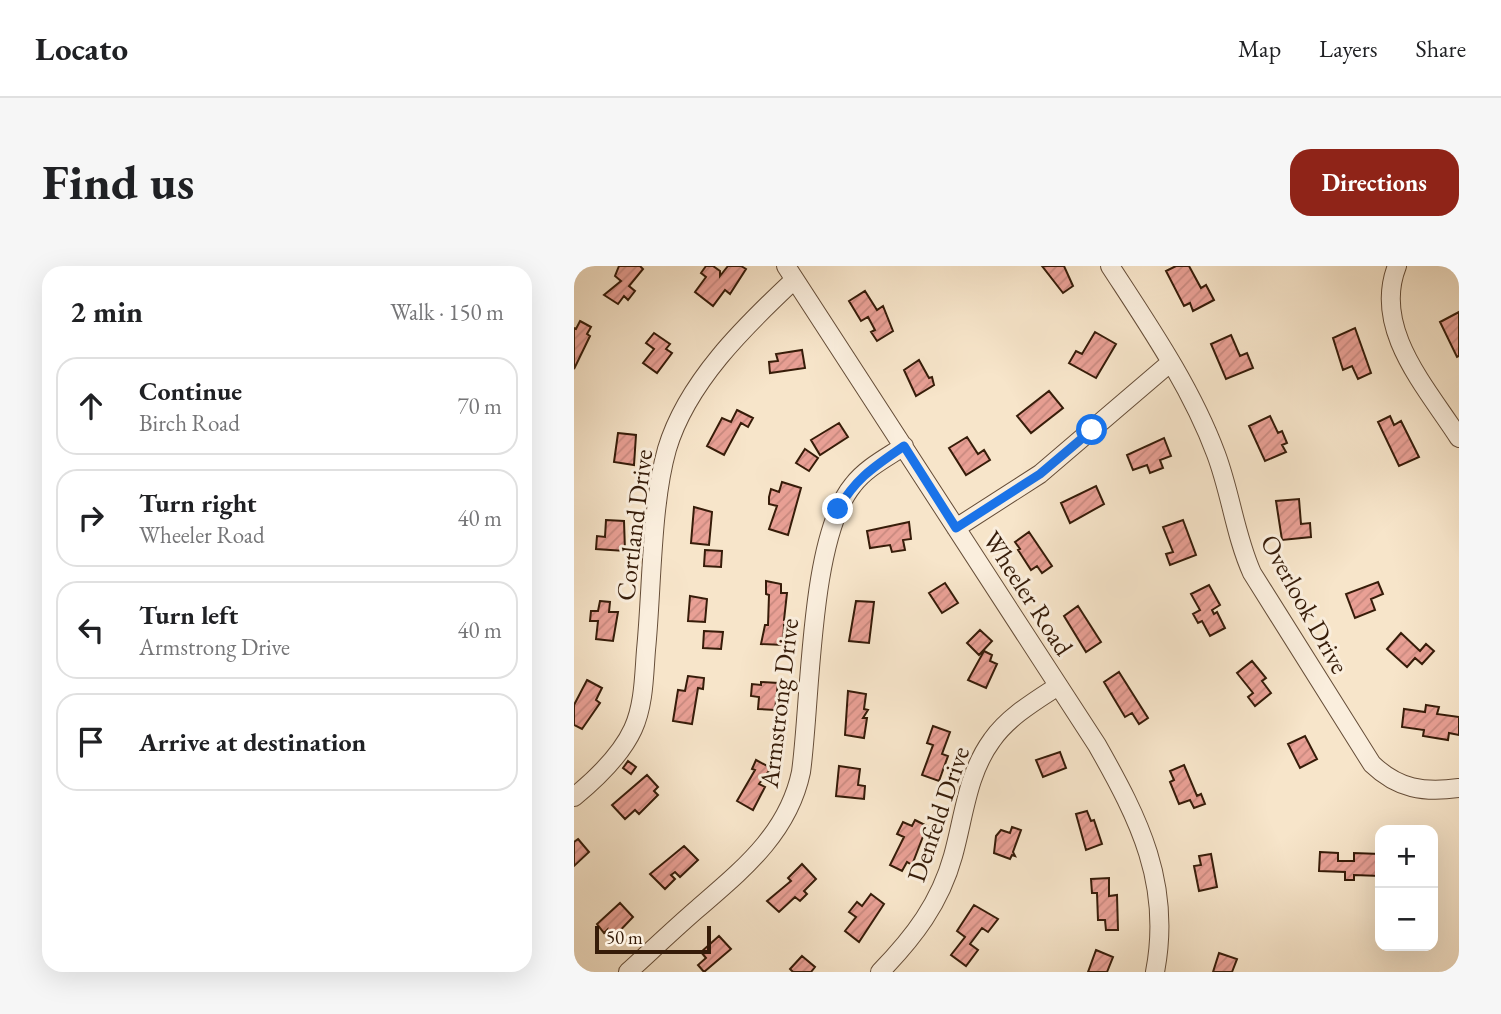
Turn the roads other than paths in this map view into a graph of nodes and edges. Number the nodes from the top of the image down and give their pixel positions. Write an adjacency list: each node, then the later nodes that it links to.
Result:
1 (1110, 266): 4 (street, Overlook Drive)
2 (1397, 266): 5 (street)
3 (790, 273): 6 (street, Wheeler Road); 10 (street, Cortland Drive)
4 (1171, 362): 7 (street); 9 (street, Overlook Drive)
5 (1459, 438)
6 (904, 446): 7 (street, Wheeler Road); 11 (street, Armstrong Drive)
7 (956, 528): 8 (street, Wheeler Road)
8 (1058, 686): 12 (street, Denfeld Drive); 13 (street, Wheeler Road)
9 (1459, 788)
10 (574, 797)
11 (628, 972)
12 (880, 972)
13 (1155, 972)

